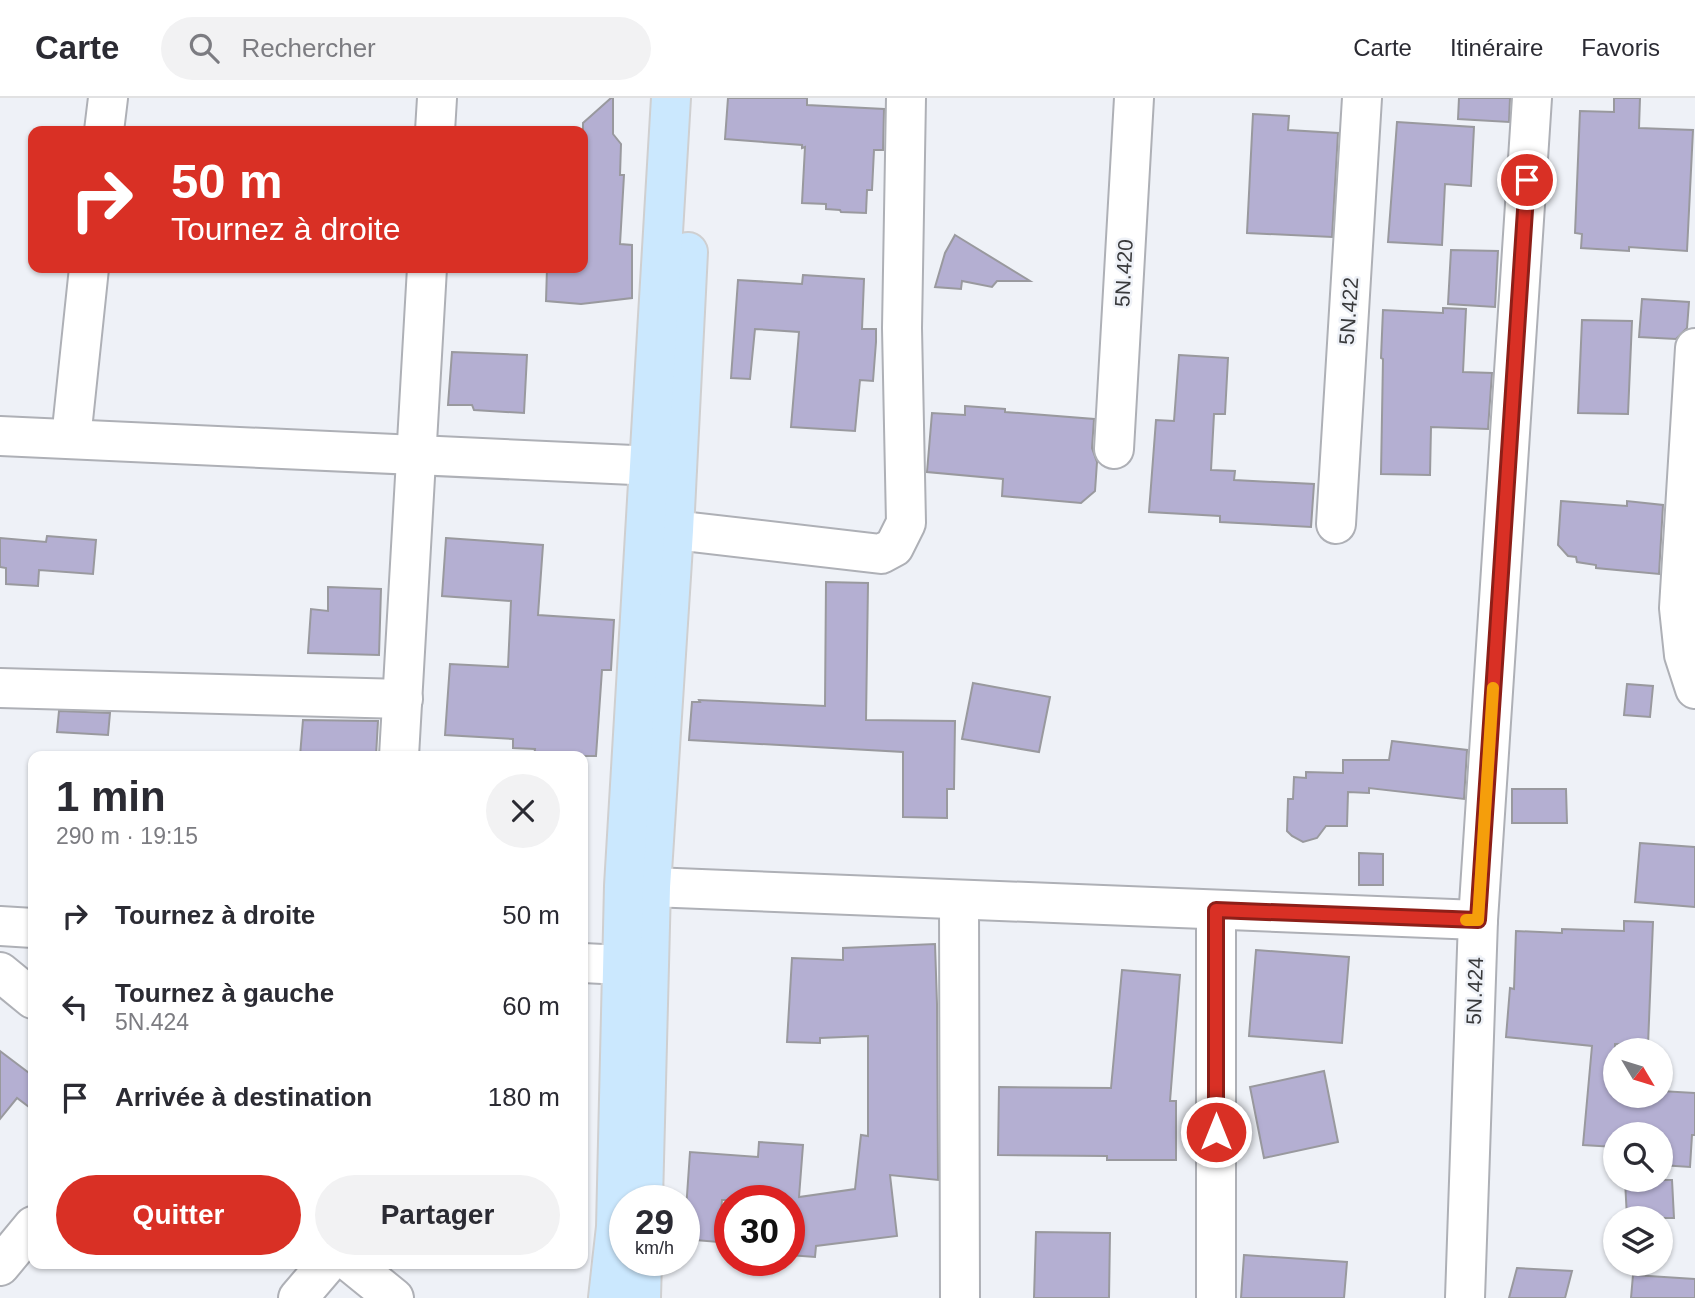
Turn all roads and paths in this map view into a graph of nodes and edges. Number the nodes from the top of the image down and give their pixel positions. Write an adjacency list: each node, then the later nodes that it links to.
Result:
1 (108, 98): 9 (street)
2 (437, 98): 10 (street)
3 (671, 98): 18 (main road)
4 (696, 98): 18 (main road)
5 (906, 98): 20 (street)
6 (1134, 98): 16 (street, 5N.420)
7 (1362, 98): 19 (street, 5N.422)
8 (1532, 98): 28 (street, 5N.424)
9 (105, 126)
10 (435, 126)
11 (88, 273): 15 (street)
12 (427, 273): 17 (street)
13 (1695, 348): 22 (street)
14 (0, 436): 15 (street)
15 (71, 439): 17 (street)
16 (1115, 449)
17 (416, 455): 18 (street); 23 (street)
18 (662, 466): 20 (main road); 32 (main road)
19 (1336, 524)
20 (674, 530): 25 (main road)
21 (0, 688): 23 (street)
22 (1695, 689)
23 (403, 699): 24 (street)
24 (400, 751)
25 (651, 887): 26 (street); 35 (main road)
26 (959, 901): 27 (street); 45 (street)
27 (1216, 910): 28 (street); 46 (street)
28 (1478, 920): 47 (street, 5N.424)
29 (0, 926): 30 (street)
30 (28, 928)
31 (588, 963): 32 (street)
32 (622, 965): 43 (main road)
33 (0, 972): 34 (street)
34 (28, 995)
35 (643, 1185)
36 (28, 1232): 37 (street)
37 (0, 1266)
38 (323, 1269): 41 (street)
39 (358, 1269): 42 (street)
40 (642, 1276): 44 (main road)
41 (298, 1298)
42 (394, 1298)
43 (608, 1298)
44 (641, 1298)
45 (960, 1298)
46 (1216, 1298)
47 (1465, 1298)

